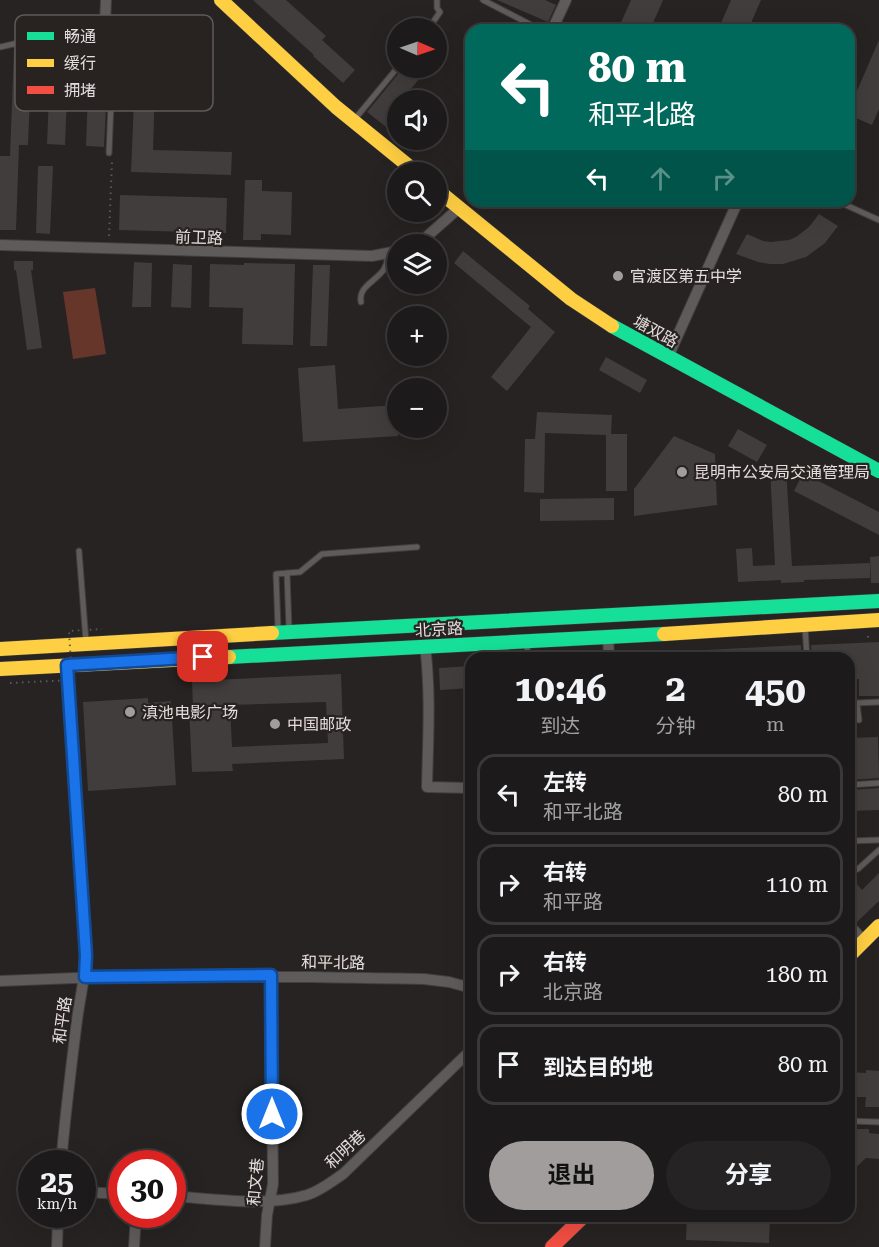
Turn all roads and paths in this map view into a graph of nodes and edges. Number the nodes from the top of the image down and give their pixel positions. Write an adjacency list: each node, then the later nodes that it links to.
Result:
1 (106, 0): 6 (street)
2 (221, 0): 14 (main road)
3 (436, 0): 7 (lane)
4 (483, 0): 8 (lane)
5 (566, 0): 9 (street)
6 (105, 15)
7 (436, 18)
8 (529, 24)
9 (555, 24)
10 (15, 44): 11 (lane)
11 (0, 47)
12 (389, 78): 14 (lane)
13 (111, 111): 15 (lane)
14 (353, 122): 16 (main road)
15 (109, 153): 24 (path)
16 (403, 162)
17 (447, 198): 20 (main road, 塘双路)
18 (735, 207): 28 (street)
19 (850, 207): 21 (lane)
20 (459, 208): 22 (street); 28 (main road, 塘双路)
21 (879, 220)
22 (430, 234)
23 (0, 245): 24 (street, 前卫路)
24 (108, 249): 25 (street, 前卫路)
25 (387, 253)
26 (387, 262): 27 (lane)
27 (361, 302)
28 (668, 357): 29 (main road, 塘双路)
29 (879, 471)
30 (417, 547): 32 (lane)
31 (79, 551): 40 (lane)
32 (287, 573): 37 (lane); 37 (lane)
33 (879, 601): 37 (main road, 北京路)
34 (879, 620): 35 (main road, 北京路)
35 (805, 626): 38 (main road, 北京路); 45 (lane)
36 (102, 629): 48 (path, bridge)
37 (284, 631): 40 (main road, 北京路)
38 (608, 636): 39 (main road, 北京路); 44 (street)
39 (526, 641): 41 (main road, 北京路); 43 (lane)
40 (86, 643): 42 (main road, 北京路)
41 (425, 646): 46 (main road, 北京路); 54 (street)
42 (0, 649)
43 (527, 652)
44 (609, 652)
45 (807, 652)
46 (67, 665): 47 (main road, 北京路); 64 (street, 和平路)
47 (0, 669)
48 (10, 683)
49 (879, 702): 50 (lane)
50 (857, 703): 51 (lane)
51 (859, 720)
52 (879, 783): 53 (lane)
53 (855, 785)
54 (465, 788)
55 (879, 840): 56 (lane)
56 (855, 841)
57 (879, 849): 58 (lane)
58 (858, 869)
59 (879, 927): 61 (main road)
60 (855, 931): 61 (street)
61 (864, 941): 62 (main road)
62 (855, 950)
63 (271, 975): 64 (street, 和平北路); 66 (street, 和平北路); 72 (street, 和文巷)
64 (85, 977): 65 (street, 和平北路); 70 (street, 和平路)
65 (0, 981)
66 (465, 986)
67 (465, 1056): 72 (street, 和明巷)
68 (855, 1121): 69 (lane)
69 (879, 1122)
70 (62, 1150)
71 (186, 1197): 72 (street, 和明巷)
72 (270, 1201): 78 (street, 和文巷)
73 (578, 1222): 79 (main road)
74 (58, 1228): 76 (street)
75 (135, 1228): 77 (street)
76 (57, 1247)
77 (134, 1247)
78 (264, 1247)
79 (552, 1247)

